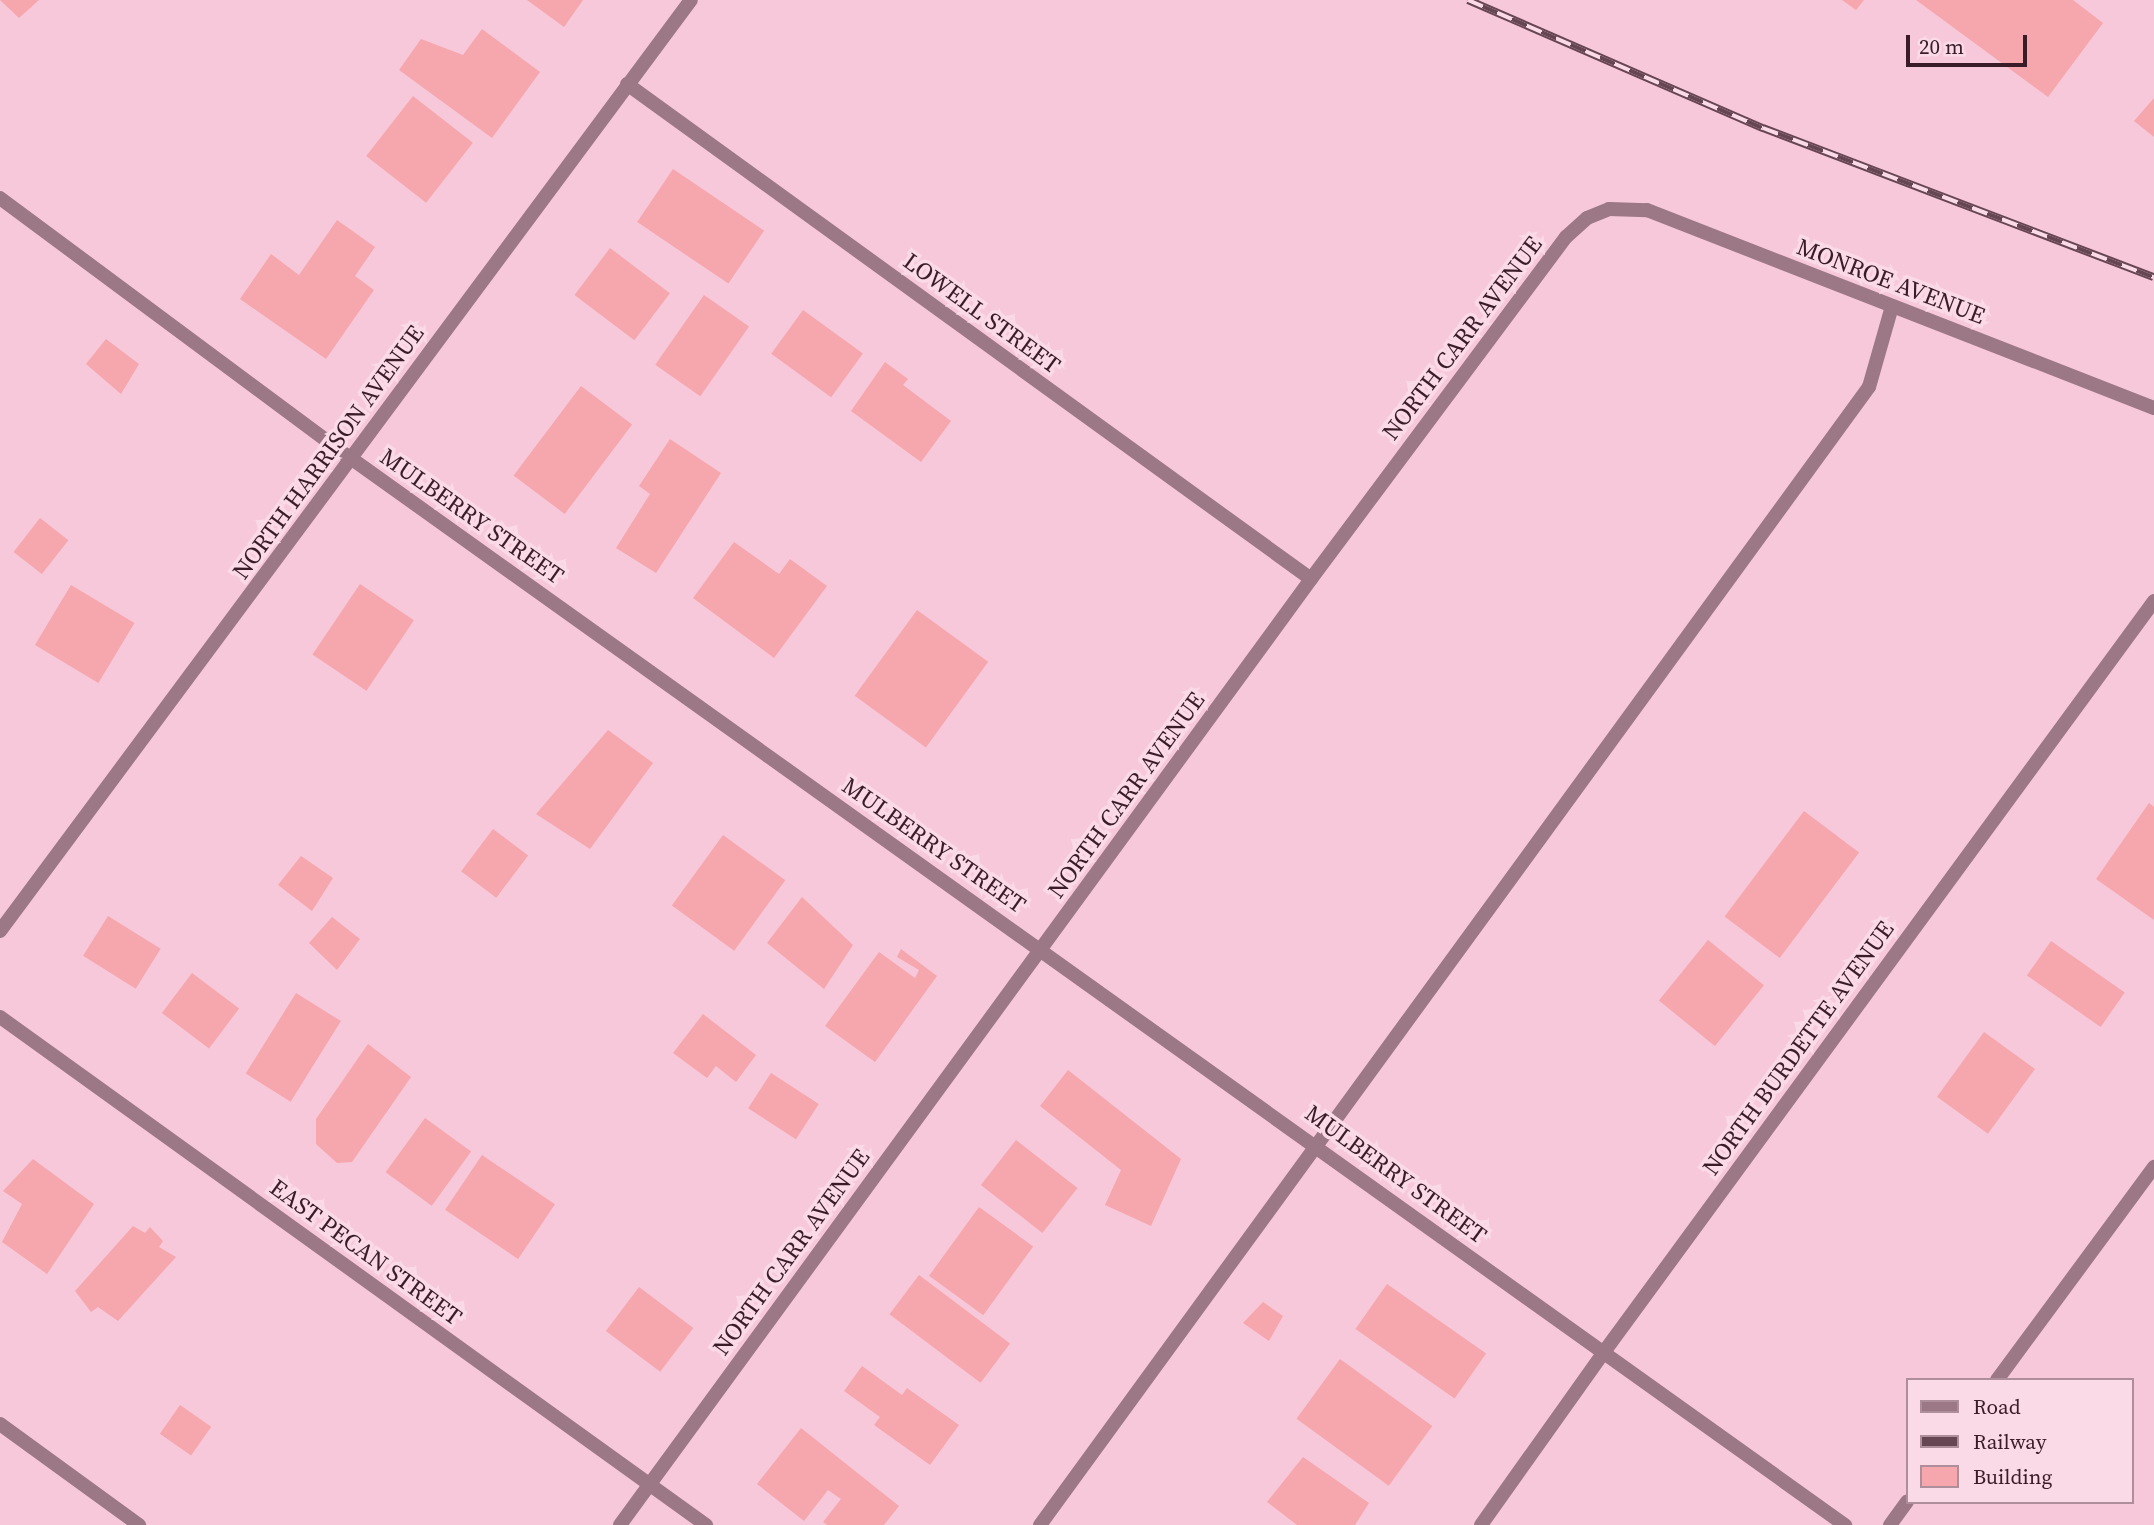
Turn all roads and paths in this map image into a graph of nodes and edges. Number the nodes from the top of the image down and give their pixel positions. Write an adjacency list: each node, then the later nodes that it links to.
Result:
1 (691, 0): 2 (street, NORTH HARRISON AVENUE)
2 (627, 84): 7 (street, NORTH HARRISON AVENUE); 8 (street, LOWELL STREET)
3 (0, 198): 7 (street, MULBERRY STREET)
4 (1609, 209): 5 (street, MONROE AVENUE); 8 (street, NORTH CARR AVENUE)
5 (1892, 306): 6 (street, MONROE AVENUE); 13 (street)
6 (2154, 408)
7 (352, 459): 10 (street, NORTH HARRISON AVENUE); 11 (street, MULBERRY STREET)
8 (1311, 579): 11 (street, NORTH CARR AVENUE)
9 (2154, 601): 15 (street, NORTH BURDETTE AVENUE)
10 (0, 931)
11 (1042, 949): 13 (street, MULBERRY STREET); 18 (street, NORTH CARR AVENUE)
12 (0, 1017): 18 (street, EAST PECAN STREET)
13 (1317, 1146): 15 (street, MULBERRY STREET); 23 (street)
14 (2154, 1167): 16 (street)
15 (1604, 1352): 24 (street, NORTH BURDETTE AVENUE); 25 (street, MULBERRY STREET)
16 (1998, 1378)
17 (0, 1424): 20 (street)
18 (649, 1484): 21 (street, NORTH CARR AVENUE); 22 (street, EAST PECAN STREET)
19 (1906, 1503): 26 (street)
20 (139, 1525)
21 (620, 1525)
22 (706, 1525)
23 (1040, 1525)
24 (1481, 1525)
25 (1845, 1525)
26 (1890, 1525)

